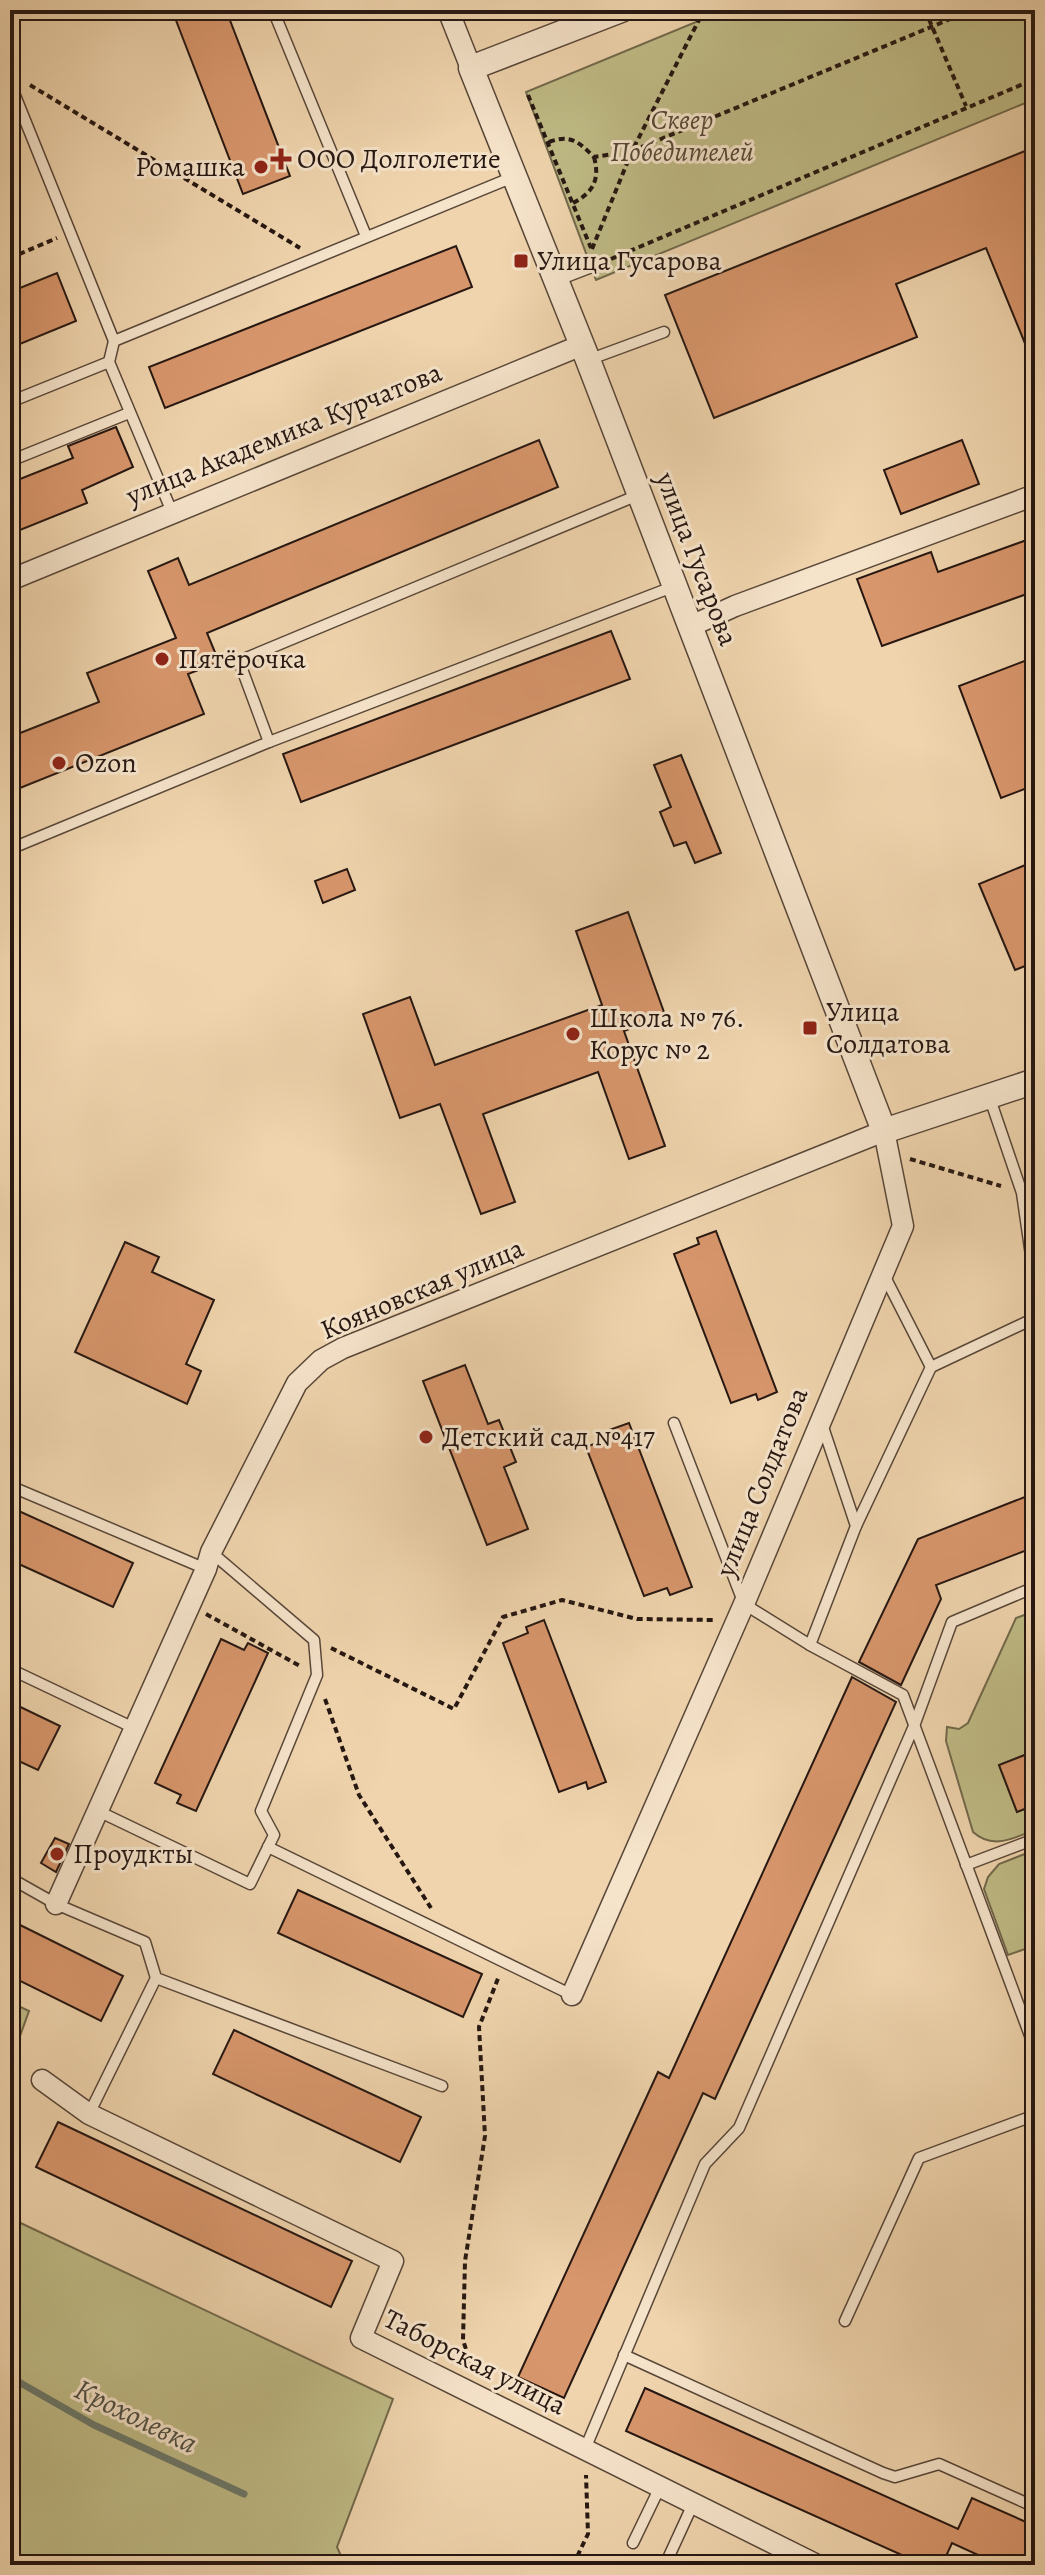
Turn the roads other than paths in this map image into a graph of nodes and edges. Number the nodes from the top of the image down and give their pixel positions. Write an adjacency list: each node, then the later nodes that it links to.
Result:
1 (273, 10): 7 (lane)
2 (448, 10): 4 (street, улица Гусарова)
3 (621, 10): 4 (street)
4 (471, 68): 6 (street, улица Гусарова)
5 (10, 83): 11 (lane)
6 (515, 177): 7 (lane); 9 (street, улица Гусарова)
7 (366, 236): 11 (lane)
8 (597, 265): 9 (lane)
9 (556, 281): 12 (street, улица Гусарова)
10 (664, 332): 12 (lane)
11 (114, 341): 13 (lane)
12 (585, 352): 17 (street, улица Гусарова); 19 (street, улица Академика Курчатова)
13 (109, 362): 14 (lane); 15 (lane)
14 (10, 402)
15 (129, 413): 16 (lane); 19 (lane)
16 (10, 461)
17 (640, 494): 21 (street, улица Гусарова); 23 (lane)
18 (1035, 495): 22 (street)
19 (172, 512): 20 (street, улица Академика Курчатова)
20 (10, 580)
21 (675, 586): 22 (street, улица Гусарова); 23 (lane)
22 (691, 626): 27 (street, улица Гусарова)
23 (269, 742): 24 (lane)
24 (10, 849)
25 (1035, 1081): 26 (street)
26 (989, 1096): 27 (street); 29 (lane)
27 (884, 1131): 28 (street, улица Солдатова); 36 (street, Кояновская улица)
28 (883, 1273): 31 (lane); 32 (street, улица Солдатова)
29 (1035, 1283)
30 (1035, 1318): 31 (lane)
31 (931, 1367): 35 (lane)
32 (820, 1418): 35 (lane); 38 (street, улица Солдатова)
33 (674, 1423): 38 (lane)
34 (10, 1486): 36 (lane)
35 (856, 1526): 39 (lane)
36 (208, 1561): 42 (street, Кояновская улица); 45 (lane)
37 (1035, 1587): 41 (lane)
38 (740, 1612): 39 (lane); 50 (street, улица Солдатова)
39 (810, 1645): 41 (lane)
40 (10, 1669): 42 (lane)
41 (914, 1726): 46 (lane); 57 (lane)
42 (136, 1729): 43 (street, Кояновская улица)
43 (98, 1811): 45 (lane); 48 (street, Кояновская улица)
44 (1035, 1839): 46 (lane)
45 (268, 1847): 50 (lane)
46 (966, 1865): 51 (lane)
47 (10, 1878): 48 (lane)
48 (56, 1904): 49 (lane)
49 (156, 1978): 53 (lane); 55 (lane)
50 (572, 1995)
51 (1035, 2049)
52 (42, 2080): 55 (street, Таборская улица)
53 (442, 2086)
54 (1035, 2098): 56 (lane)
55 (89, 2114): 58 (street, Таборская улица)
56 (845, 2321)
57 (624, 2355): 58 (lane); 61 (lane)
58 (585, 2449): 59 (street, Таборская улица)
59 (660, 2487): 60 (street, Таборская улица); 62 (lane)
60 (693, 2504): 63 (lane); 64 (street, Таборская улица)
61 (1035, 2507)
62 (633, 2543)
63 (665, 2565)
64 (817, 2565)

